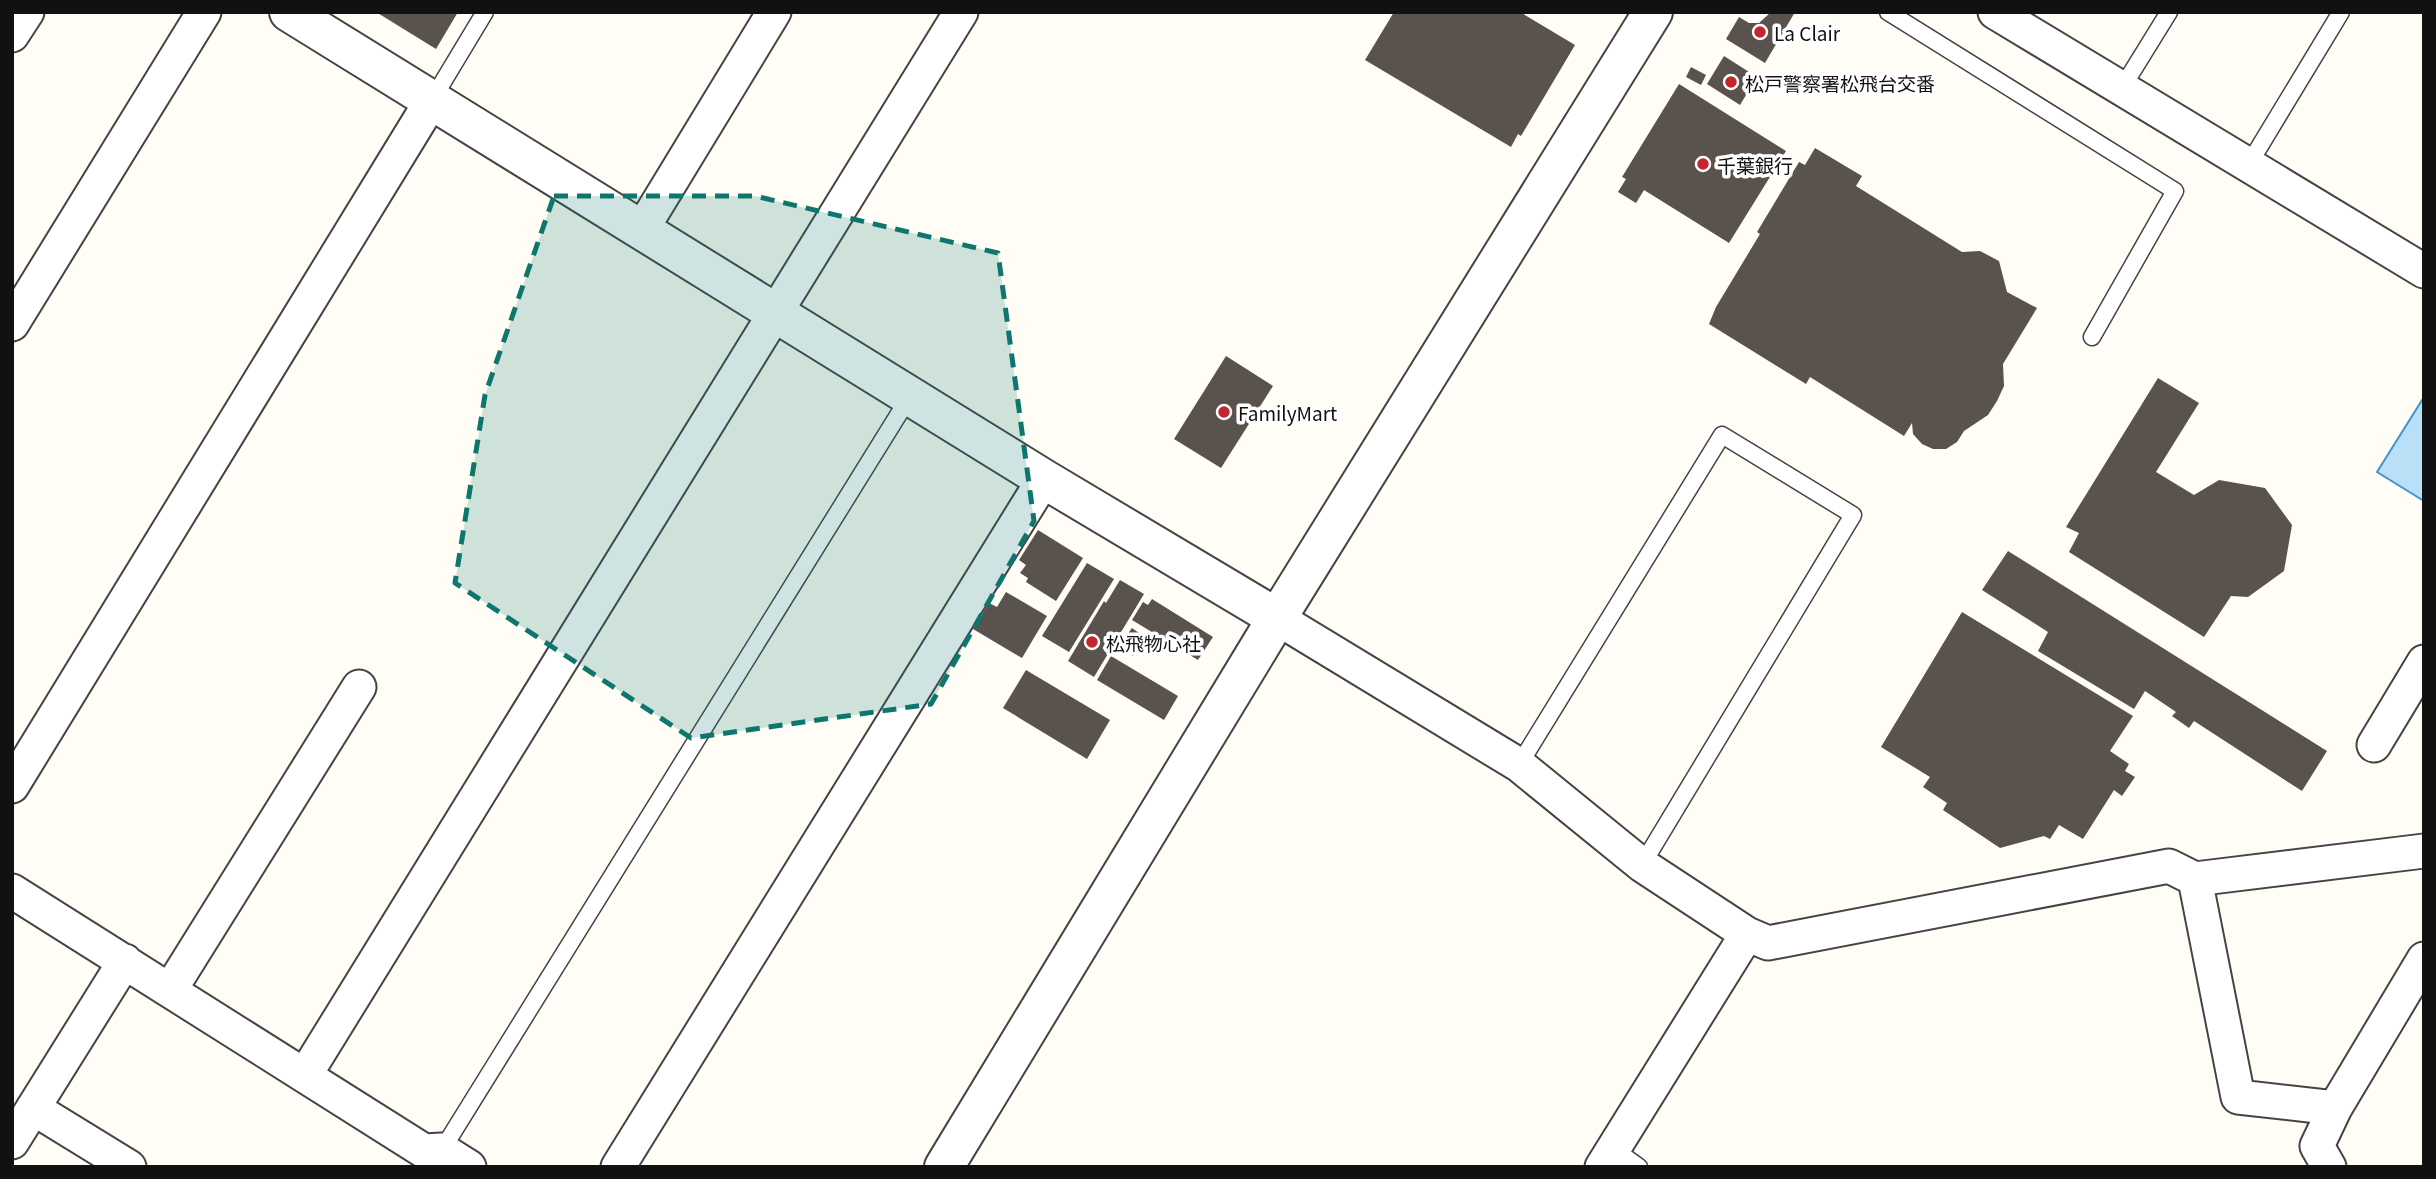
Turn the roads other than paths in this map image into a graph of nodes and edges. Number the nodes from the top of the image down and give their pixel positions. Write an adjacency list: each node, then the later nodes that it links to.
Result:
1 (27, 12): 12 (street)
2 (204, 12): 19 (street)
3 (289, 12): 14 (street)
4 (485, 12): 14 (lane)
5 (774, 12): 16 (street)
6 (961, 12): 18 (street)
7 (1653, 12): 23 (street)
8 (1888, 12): 20 (lane)
9 (1995, 12): 13 (street)
10 (2169, 12): 13 (lane)
11 (2341, 12): 15 (lane)
12 (12, 35)
13 (2122, 88): 15 (street)
14 (432, 100): 16 (street); 28 (street)
15 (2249, 164): 17 (street)
16 (642, 229): 18 (street)
17 (2424, 271)
18 (776, 313): 21 (street); 37 (street)
19 (12, 324)
20 (2092, 337)
21 (910, 397): 22 (street); 41 (lane)
22 (1044, 479): 23 (street); 44 (street)
23 (1277, 618): 27 (street); 45 (street)
24 (2424, 663): 26 (street)
25 (359, 687): 36 (street)
26 (2374, 745)
27 (1519, 765): 30 (street); 30 (lane)
28 (12, 786)
29 (2424, 851): 31 (street)
30 (1642, 865): 33 (street)
31 (2195, 879): 33 (street); 39 (street)
32 (12, 891): 34 (street)
33 (1747, 934): 42 (street)
34 (125, 961): 36 (street); 38 (street)
35 (2422, 964): 39 (street)
36 (170, 990): 37 (street)
37 (305, 1075): 41 (street)
38 (33, 1108): 40 (street); 43 (street)
39 (2335, 1108): 46 (street)
40 (12, 1142)
41 (437, 1159)
42 (1618, 1161)
43 (129, 1167)
44 (618, 1167)
45 (944, 1167)
46 (2329, 1167)

